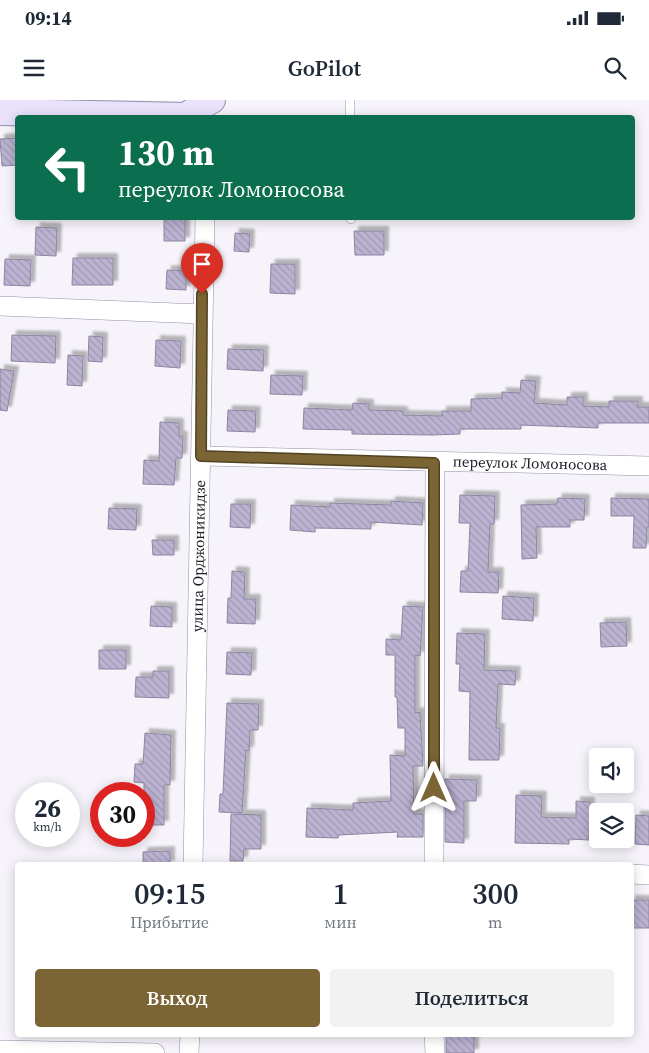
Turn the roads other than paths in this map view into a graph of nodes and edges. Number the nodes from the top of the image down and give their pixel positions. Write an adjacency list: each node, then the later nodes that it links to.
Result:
1 (350, 100): 6 (lane)
2 (210, 105): 5 (street)
3 (0, 112): 4 (street)
4 (139, 115)
5 (187, 115)
6 (350, 115)
7 (205, 220): 9 (street, улица Орджоникидзе)
8 (0, 306): 9 (street)
9 (202, 314): 10 (street, улица Орджоникидзе)
10 (201, 456): 11 (street, переулок Ломоносова); 13 (street, улица Орджоникидзе)
11 (434, 463): 12 (street, переулок Ломоносова); 14 (street)
12 (649, 466)
13 (193, 862)
14 (434, 862)
15 (634, 874): 16 (street)
16 (649, 874)
17 (190, 1037): 21 (street)
18 (434, 1037): 22 (street)
19 (0, 1050): 20 (street)
20 (155, 1053)
21 (189, 1053)
22 (434, 1053)

